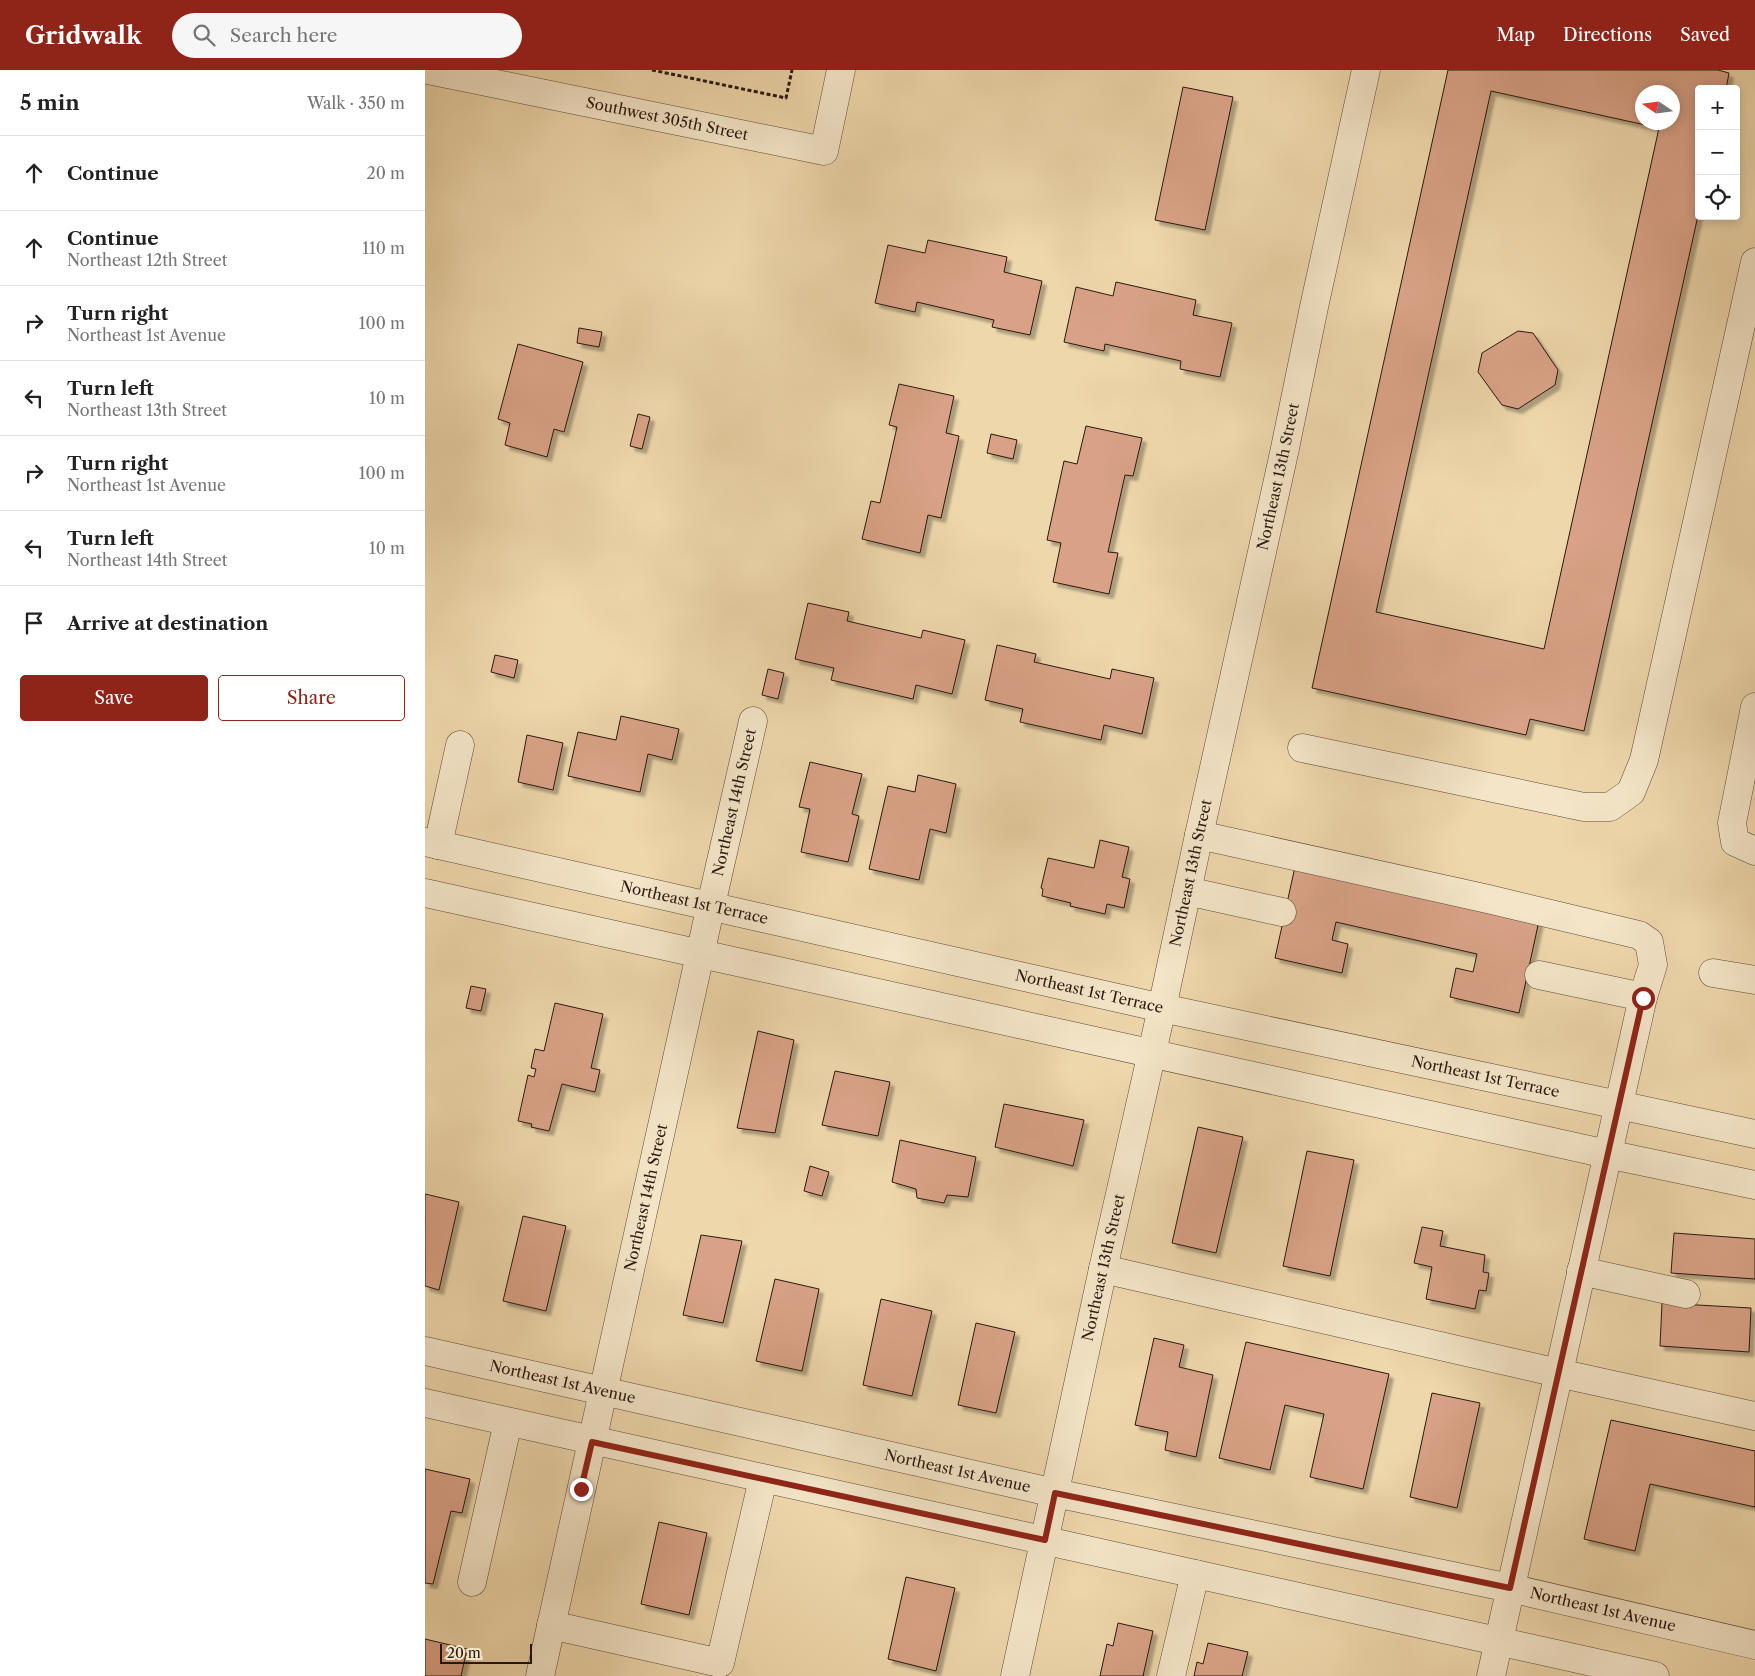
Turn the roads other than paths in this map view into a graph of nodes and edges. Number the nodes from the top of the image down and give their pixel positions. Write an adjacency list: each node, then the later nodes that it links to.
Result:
1 (428, 70): 2 (street, Southwest 305th Street)
2 (841, 70)
3 (1366, 70): 9 (street, Northeast 13th Street)
4 (1755, 262): 8 (street)
5 (1755, 707): 11 (street)
6 (753, 721): 14 (street, Northeast 14th Street)
7 (460, 745): 10 (street)
8 (1302, 748)
9 (1199, 835): 12 (street, Northeast 13th Street); 20 (street)
10 (431, 843): 14 (street, Northeast 1st Terrace)
11 (1755, 851)
12 (1187, 891): 15 (street); 21 (street, Northeast 13th Street)
13 (425, 893): 16 (street)
14 (711, 905): 16 (street, Northeast 14th Street); 21 (street, Northeast 1st Terrace)
15 (1282, 912)
16 (700, 954): 22 (street); 32 (street, Northeast 14th Street)
17 (1713, 973): 19 (street)
18 (1539, 975): 20 (street)
19 (1755, 980)
20 (1643, 998): 23 (street)
21 (1162, 1008): 22 (street, Northeast 13th Street); 23 (street, Northeast 1st Terrace)
22 (1152, 1053): 25 (street); 27 (street, Northeast 13th Street)
23 (1618, 1104): 24 (street, Northeast 1st Terrace); 25 (street)
24 (1755, 1134)
25 (1607, 1154): 26 (street); 28 (street)
26 (1755, 1185)
27 (1103, 1269): 31 (street); 38 (street, Northeast 13th Street)
28 (1581, 1271): 29 (street); 31 (street)
29 (1686, 1294)
30 (425, 1351): 32 (street, Northeast 1st Avenue)
31 (1558, 1373): 34 (street); 42 (street)
32 (603, 1391): 36 (street, Northeast 14th Street); 38 (street, Northeast 1st Avenue)
33 (425, 1403): 35 (street)
34 (1755, 1416)
35 (508, 1422): 36 (street); 41 (street)
36 (592, 1442): 37 (street); 43 (street, Northeast 14th Street)
37 (763, 1479): 39 (street); 43 (street)
38 (1055, 1493): 39 (street, Northeast 13th Street); 42 (street, Northeast 1st Avenue)
39 (1045, 1540): 40 (street); 47 (street, Northeast 13th Street)
40 (1195, 1574): 44 (street); 48 (street)
41 (472, 1582)
42 (1510, 1588): 44 (street); 45 (street, Northeast 1st Avenue)
43 (551, 1625): 46 (street, Northeast 14th Street)
44 (1498, 1641): 49 (street); 50 (street)
45 (1755, 1645)
46 (540, 1676)
47 (1015, 1676)
48 (1171, 1676)
49 (1491, 1676)
50 (1655, 1676)

